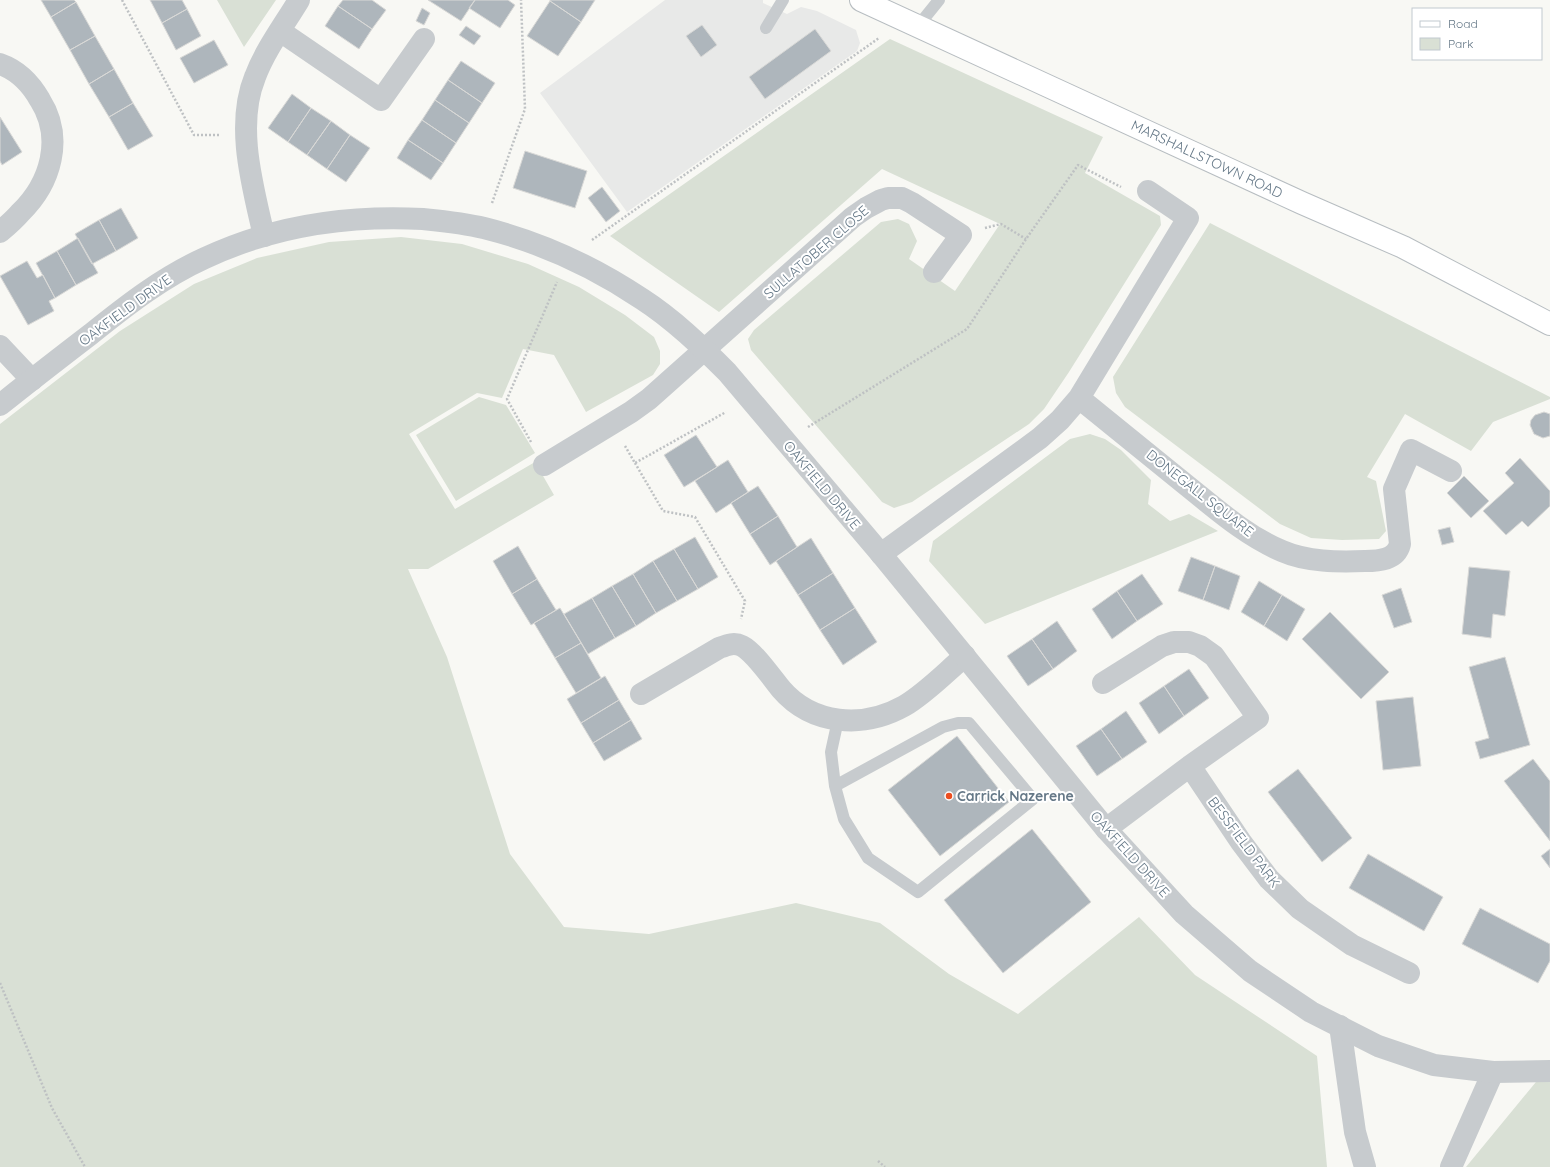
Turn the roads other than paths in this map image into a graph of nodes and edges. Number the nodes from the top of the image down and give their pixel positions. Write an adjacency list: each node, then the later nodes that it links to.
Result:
1 (299, 0): 7 (street)
2 (783, 0): 6 (lane)
3 (861, 0): 5 (main road, MARSHALLSTOWN ROAD)
4 (939, 0): 5 (lane)
5 (911, 23): 14 (main road, MARSHALLSTOWN ROAD)
6 (766, 28)
7 (280, 31): 8 (street); 12 (street)
8 (424, 39)
9 (0, 64): 11 (street)
10 (1148, 191): 18 (street)
11 (0, 232)
12 (264, 236): 16 (street, OAKFIELD DRIVE); 17 (street, OAKFIELD DRIVE)
13 (934, 272): 16 (street, SULLATOBER CLOSE)
14 (1550, 324)
15 (0, 346): 17 (street)
16 (704, 350): 20 (street, SULLATOBER CLOSE); 22 (street, OAKFIELD DRIVE)
17 (32, 380): 19 (street, OAKFIELD DRIVE)
18 (1079, 398): 21 (street, DONEGALL SQUARE); 22 (street)
19 (0, 405)
20 (544, 465)
21 (1451, 471)
22 (881, 554): 23 (street, OAKFIELD DRIVE)
23 (965, 656): 26 (street); 29 (street, OAKFIELD DRIVE)
24 (1103, 683): 27 (street)
25 (641, 694): 26 (street)
26 (838, 720): 28 (lane)
27 (1190, 766): 29 (street); 30 (street, BESSFIELD PARK)
28 (834, 786): 28 (lane)
29 (1106, 829): 31 (street, OAKFIELD DRIVE)
30 (1409, 973)
31 (1340, 1026): 33 (street, OAKFIELD DRIVE); 34 (street)
32 (1550, 1071): 33 (street, OAKFIELD DRIVE)
33 (1493, 1072): 35 (street)
34 (1365, 1167)
35 (1451, 1167)

